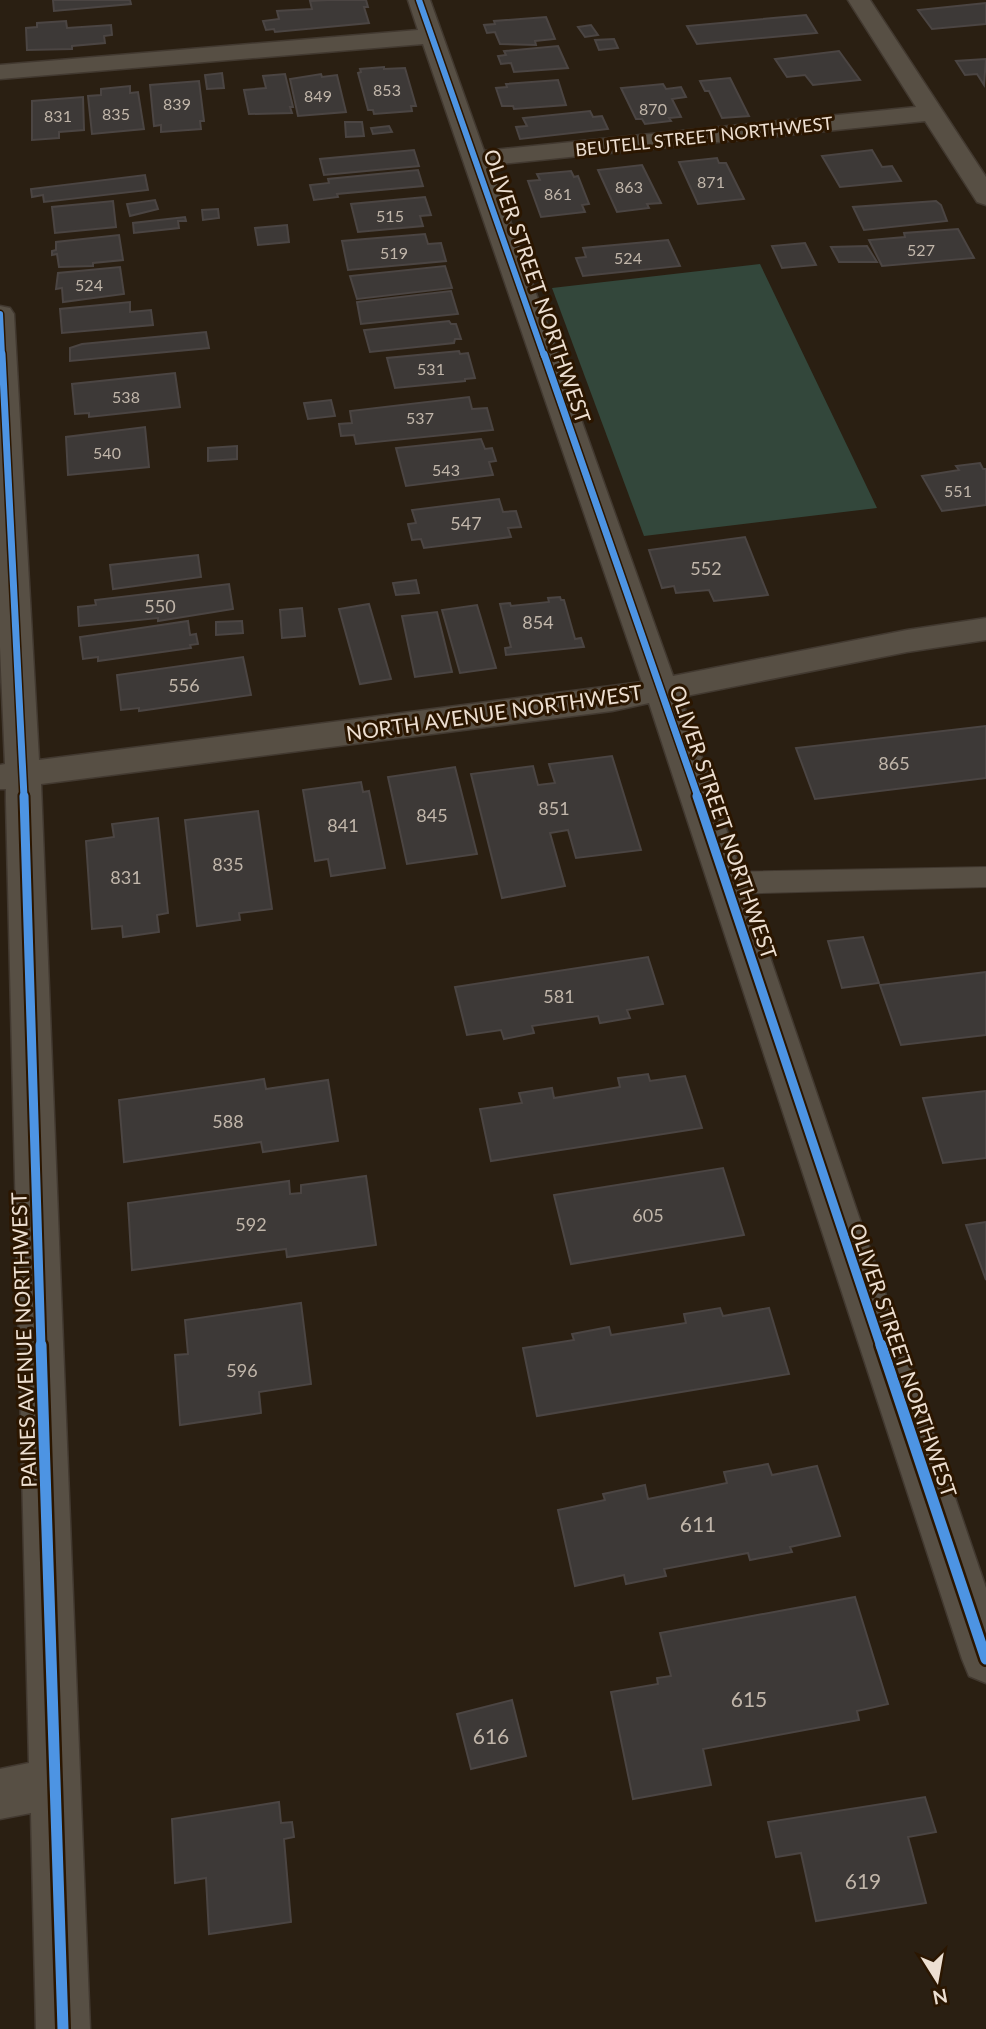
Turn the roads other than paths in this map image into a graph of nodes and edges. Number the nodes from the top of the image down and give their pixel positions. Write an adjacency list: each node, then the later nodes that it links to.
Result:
1 (419, 0): 3 (street, OLIVER STREET NORTHWEST)
2 (859, 0): 5 (street)
3 (432, 36): 4 (street); 6 (street, OLIVER STREET NORTHWEST)
4 (0, 72)
5 (932, 113): 6 (street, BEUTELL STREET NORTHWEST); 7 (street)
6 (475, 159): 10 (street, OLIVER STREET NORTHWEST)
7 (986, 197)
8 (0, 314): 11 (street, PAINES AVENUE NORTHWEST)
9 (986, 629): 10 (street, NORTH AVENUE NORTHWEST)
10 (661, 688): 11 (street, NORTH AVENUE NORTHWEST); 13 (street, OLIVER STREET NORTHWEST)
11 (11, 775): 15 (street, PAINES AVENUE NORTHWEST)
12 (986, 877): 13 (lane)
13 (726, 883): 14 (street, OLIVER STREET NORTHWEST)
14 (986, 1658)
15 (55, 1783): 16 (street); 17 (street, PAINES AVENUE NORTHWEST)
16 (0, 1794)
17 (63, 2029)

